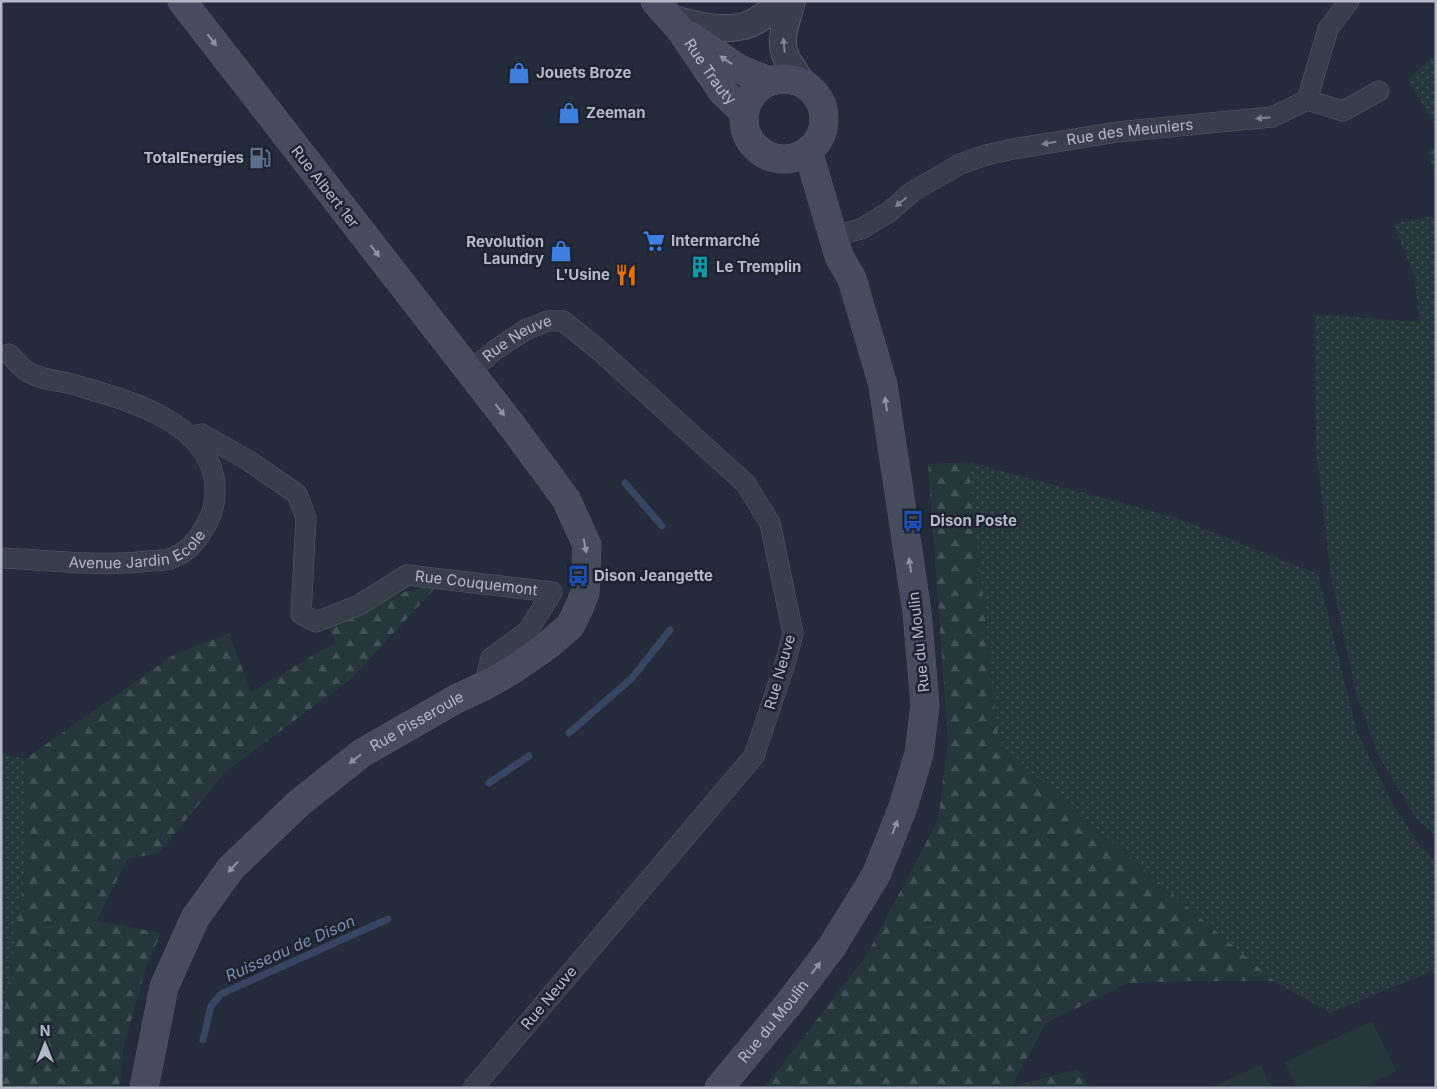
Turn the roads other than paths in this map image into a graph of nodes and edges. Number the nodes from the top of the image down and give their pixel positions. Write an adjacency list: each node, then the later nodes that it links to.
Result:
1 (182, 1): 14 (main road, Rue Albert 1er, one-way to 14)
2 (784, 1): 5 (street)
3 (792, 1): 7 (street, one-way to 3)
4 (1349, 1): 9 (street)
5 (669, 16): 6 (main road, Rue Trauty, one-way to 5); 10 (main road, Rue Trauty)
6 (770, 81): 7 (main road); 10 (main road)
7 (804, 84): 11 (main road)
8 (1379, 92): 9 (street)
9 (1307, 100): 12 (street, Rue des Meuniers, one-way to 12)
10 (744, 112): 11 (main road)
11 (808, 151): 12 (main road, Rue du Moulin)
12 (833, 236): 20 (main road, Rue du Moulin, one-way to 12)
13 (9, 354): 15 (street, Avenue Jardin Ecole)
14 (470, 371): 17 (main road, Rue Pisseroule, one-way to 17); 19 (street, Rue Neuve)
15 (191, 436): 16 (street, Avenue Jardin Ecole); 17 (street, Rue Couquemont)
16 (1, 558)
17 (484, 686): 18 (main road, Rue Pisseroule, one-way to 18)
18 (144, 1088)
19 (473, 1088)
20 (719, 1088)

